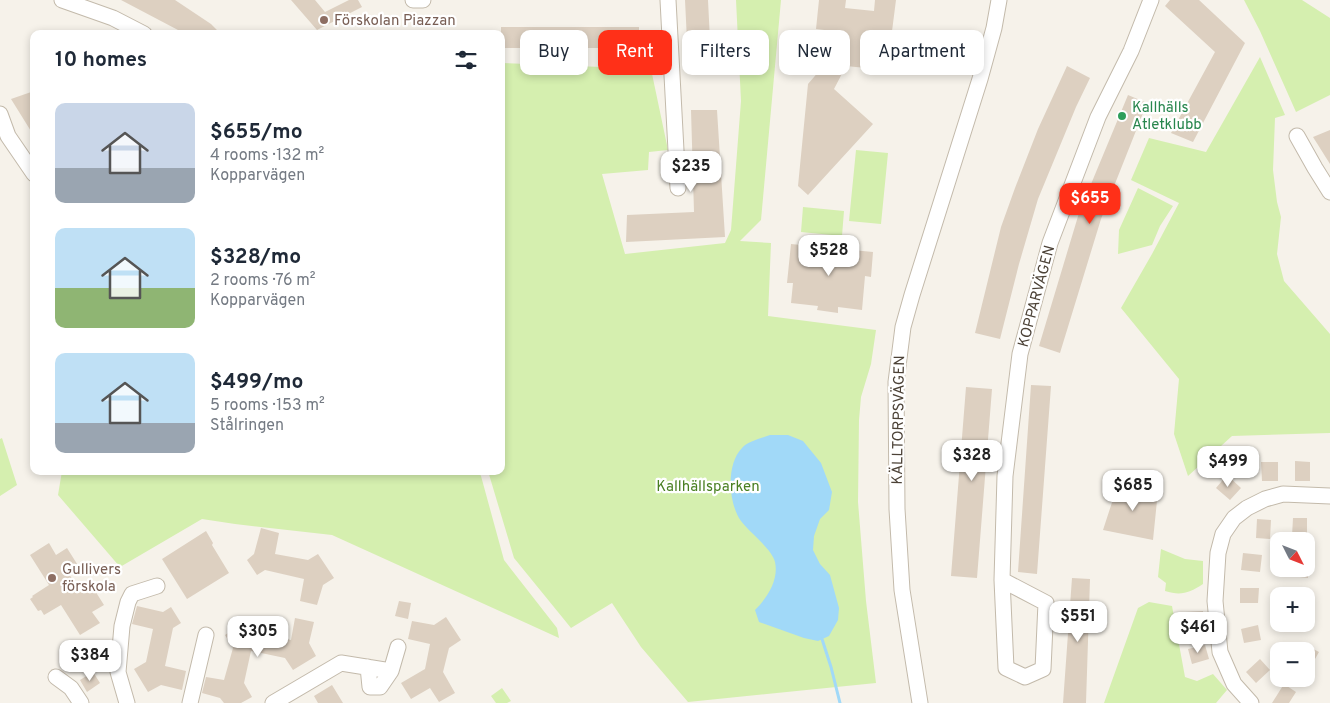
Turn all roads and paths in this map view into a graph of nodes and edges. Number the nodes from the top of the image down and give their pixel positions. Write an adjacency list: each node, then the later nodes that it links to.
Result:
1 (62, 0): 7 (street)
2 (413, 0): 3 (street)
3 (423, 0)
4 (668, 0): 11 (street)
5 (999, 0): 23 (street, KÄLLTORPSVÄGEN)
6 (1150, 0): 14 (street, KOPPARVÄGEN)
7 (136, 30)
8 (0, 114): 10 (street)
9 (1297, 136): 12 (street)
10 (30, 168)
11 (678, 188)
12 (1330, 192)
13 (1330, 496): 24 (street)
14 (1002, 580): 14 (street, KOPPARVÄGEN)
15 (157, 586): 20 (street)
16 (206, 635): 21 (street)
17 (398, 647): 22 (street)
18 (56, 676): 19 (street)
19 (82, 703)
20 (127, 703)
21 (190, 703)
22 (273, 703)
23 (920, 703)
24 (1252, 703)

